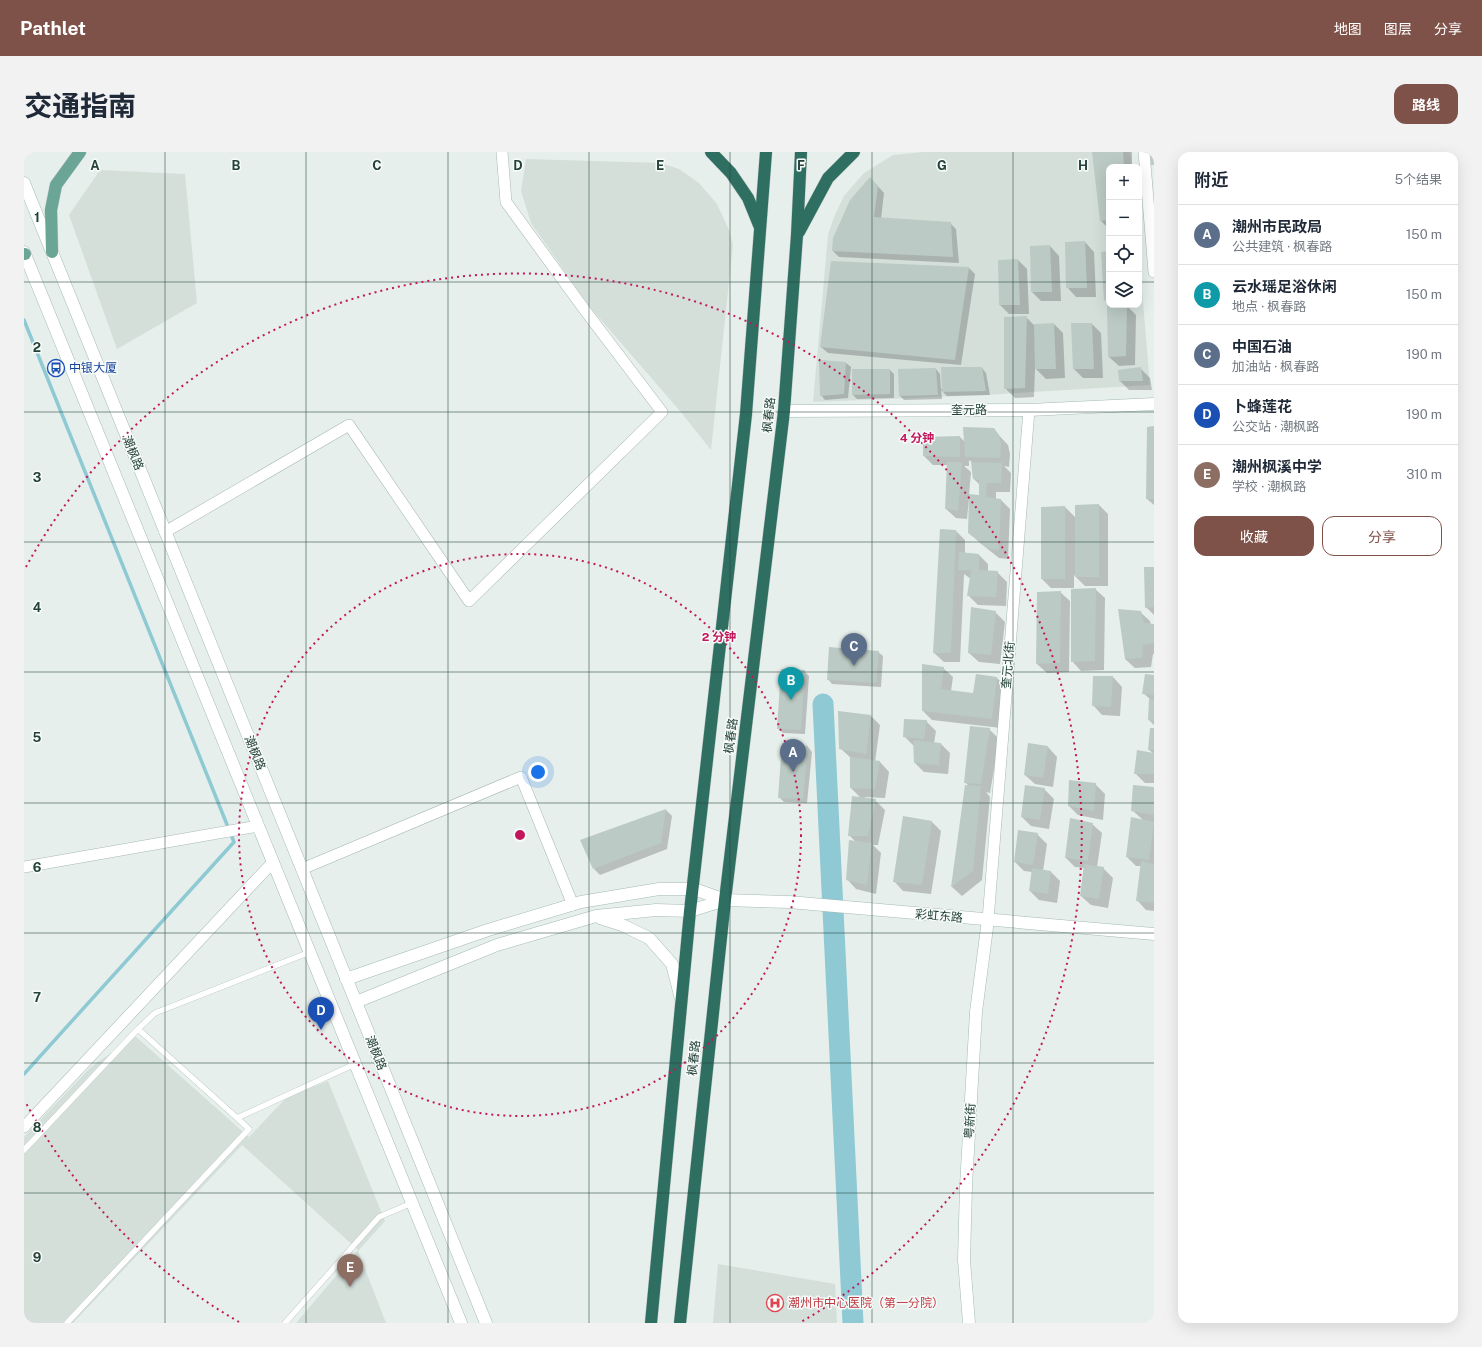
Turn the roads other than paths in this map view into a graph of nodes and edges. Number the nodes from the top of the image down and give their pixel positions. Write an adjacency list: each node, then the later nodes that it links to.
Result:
1 (80, 152): 11 (main road)
2 (502, 152): 17 (street)
3 (711, 152): 9 (highway)
4 (766, 152): 9 (highway, 枫春路)
5 (801, 152): 10 (highway, 枫春路)
6 (854, 152): 10 (highway)
7 (1144, 152): 13 (street)
8 (24, 183): 11 (main road, 潮枫路)
9 (760, 229): 22 (highway, 枫春路)
10 (797, 234): 16 (highway, 枫春路)
11 (52, 252): 17 (main road, 潮枫路)
12 (24, 253): 18 (main road, 潮枫路)
13 (1154, 272)
14 (1154, 404): 15 (main road, 奎元路)
15 (1029, 410): 16 (main road, 奎元路); 27 (street, 奎元北街)
16 (784, 411): 23 (highway, 枫春路)
17 (165, 532): 21 (main road, 潮枫路)
18 (258, 826): 19 (main road, 潮枫路); 20 (street)
19 (273, 862): 29 (main road, 潮枫路); 36 (street)
20 (24, 867)
21 (302, 869): 24 (street); 30 (main road, 潮枫路)
22 (694, 889): 23 (main road); 24 (main road); 25 (highway, 枫春路)
23 (725, 900): 25 (main road); 27 (main road, 彩虹东路); 44 (highway, 枫春路)
24 (574, 905): 30 (main road)
25 (690, 911): 26 (main road); 32 (highway, 枫春路)
26 (596, 916): 31 (main road); 32 (main road)
27 (988, 920): 28 (main road, 彩虹东路); 45 (main road, 粤新街)
28 (1154, 934)
29 (310, 952): 33 (lane); 34 (main road, 潮枫路)
30 (346, 979): 31 (main road, 潮枫路)
31 (356, 1002): 42 (main road, 潮枫路)
32 (682, 1004): 43 (highway, 枫春路)
33 (138, 1028): 35 (lane); 37 (lane)
34 (355, 1064): 35 (lane); 38 (main road, 潮枫路)
35 (237, 1118): 39 (lane)
36 (24, 1127)
37 (24, 1150)
38 (412, 1203): 40 (lane); 41 (main road, 潮枫路)
39 (67, 1323)
40 (285, 1323)
41 (461, 1323)
42 (486, 1323)
43 (652, 1323)
44 (680, 1323)
45 (969, 1323)

